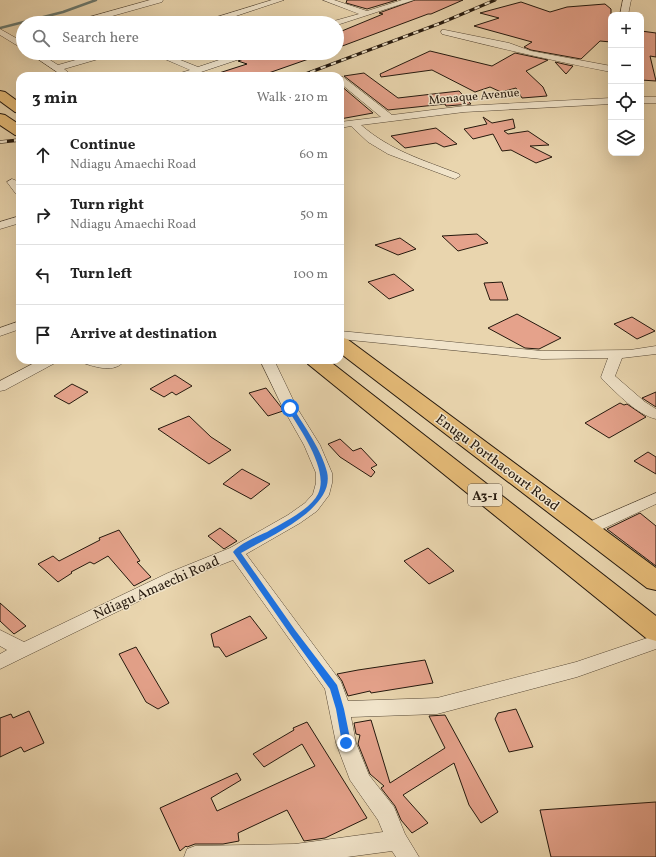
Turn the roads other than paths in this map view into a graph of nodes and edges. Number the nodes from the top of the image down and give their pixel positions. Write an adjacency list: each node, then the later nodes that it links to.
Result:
1 (159, 0): 8 (street)
2 (280, 0): 9 (street)
3 (327, 0): 7 (street)
4 (410, 0): 7 (street)
5 (627, 0): 6 (street)
6 (625, 12)
7 (365, 13): 10 (street)
8 (102, 16)
9 (229, 16)
10 (344, 20)
11 (0, 31): 13 (street)
12 (445, 32): 19 (street)
13 (16, 41)
14 (44, 60): 18 (street)
15 (84, 60): 18 (street)
16 (173, 60): 20 (street)
17 (228, 60): 20 (street)
18 (56, 68): 21 (street)
19 (608, 68)
20 (198, 70): 22 (street)
21 (63, 72)
22 (192, 72)
23 (344, 82): 30 (street)
24 (0, 95): 28 (highway)
25 (644, 100): 26 (street)
26 (656, 100)
27 (608, 101): 30 (street, Monaque Avenue)
28 (16, 106)
29 (0, 118): 33 (highway)
30 (389, 118): 31 (street, Monaque Avenue)
31 (353, 123): 32 (street, Monaque Avenue); 34 (street)
32 (344, 124)
33 (16, 129)
34 (455, 176)
35 (12, 182): 36 (street)
36 (16, 187)
37 (16, 220): 38 (street)
38 (0, 226)
39 (16, 326): 40 (street)
40 (0, 332)
41 (344, 335): 44 (street)
42 (344, 346): 53 (highway, Enugu Porthacourt Road / A3-1)
43 (656, 350): 44 (street)
44 (616, 355): 51 (street)
45 (43, 364): 50 (street)
46 (100, 364): 47 (street)
47 (110, 364)
48 (269, 364): 54 (street, Ndiagu Amaechi Road)
49 (319, 364): 56 (highway, A3-1)
50 (0, 387)
51 (656, 415)
52 (656, 498): 53 (street)
53 (588, 529): 55 (highway, Enugu Porthacourt Road / A3-1)
54 (236, 552): 59 (street, Ndiagu Amaechi Road); 61 (street)
55 (656, 581)
56 (656, 631)
57 (0, 637): 59 (street)
58 (656, 642): 61 (street)
59 (23, 651): 60 (street, Ndiagu Amaechi Road)
60 (0, 662)
61 (340, 709): 62 (street)
62 (403, 848): 63 (street)
63 (195, 856)

